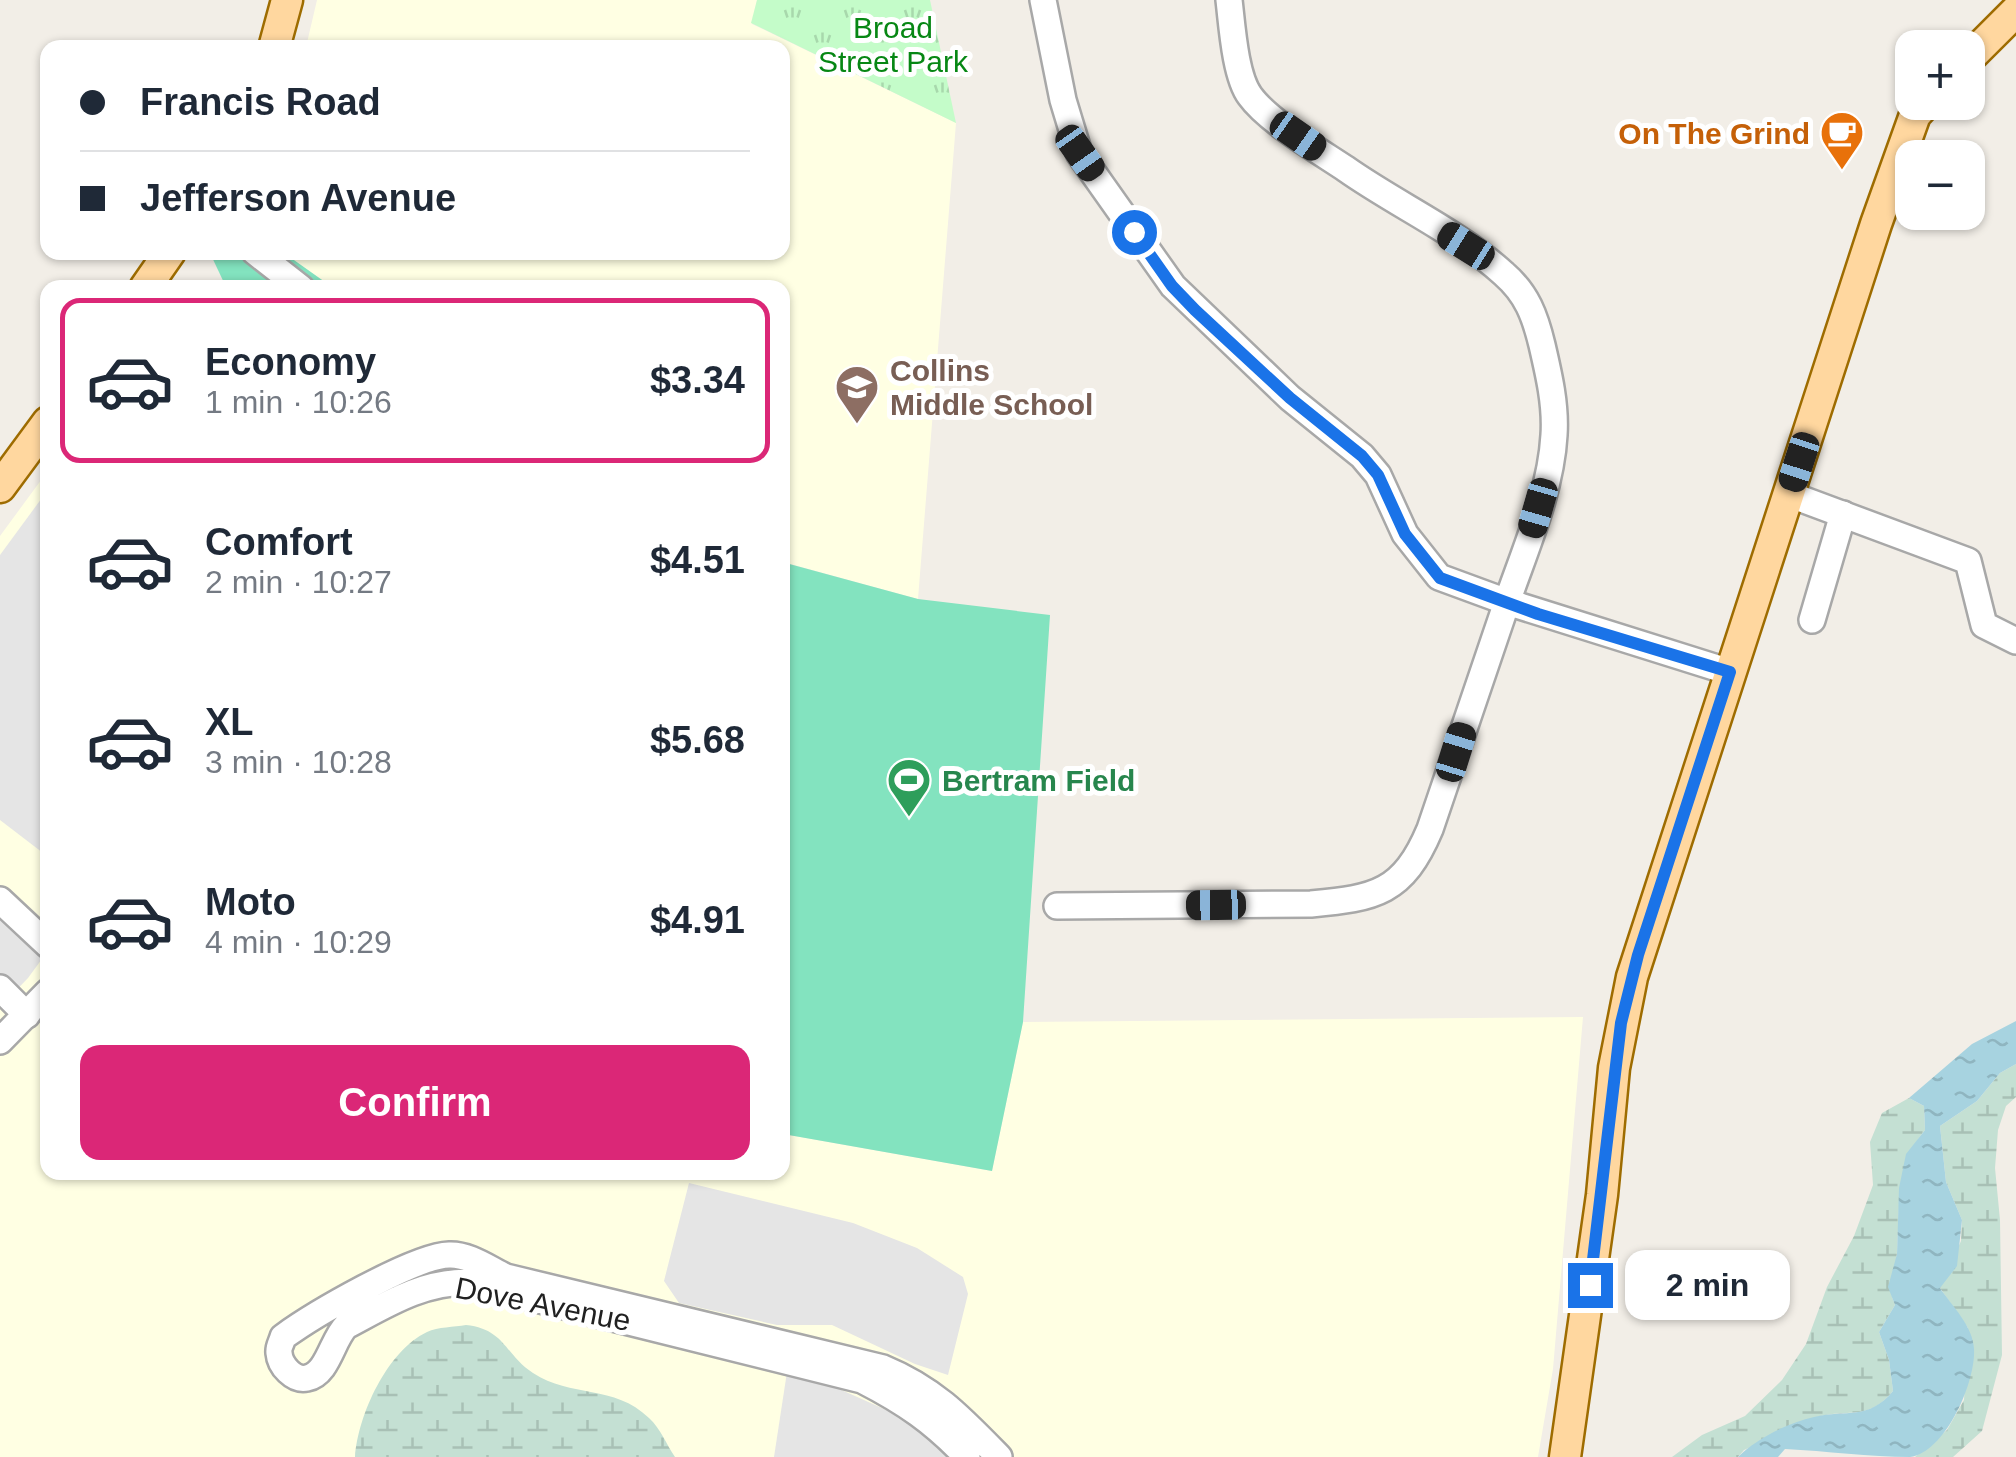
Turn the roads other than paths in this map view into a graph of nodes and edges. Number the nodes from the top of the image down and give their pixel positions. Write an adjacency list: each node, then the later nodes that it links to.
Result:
1 (287, 0): 6 (main road)
2 (1043, 0): 14 (street)
3 (1230, 0): 14 (street)
4 (2011, 8): 5 (main road)
5 (1985, 39)
6 (276, 40)
7 (1912, 120): 12 (main road)
8 (265, 260): 9 (street)
9 (291, 280)
10 (40, 433): 11 (main road)
11 (0, 486)
12 (1788, 494): 13 (street); 17 (main road)
13 (1842, 514): 15 (street); 16 (street)
14 (1507, 602): 17 (street); 19 (street)
15 (1812, 620)
16 (2016, 641)
17 (1730, 672): 28 (main road)
18 (0, 900): 20 (street)
19 (1057, 906)
20 (40, 937)
21 (0, 988): 23 (street)
22 (40, 1001): 23 (street)
23 (28, 1014): 24 (street)
24 (0, 1041)
25 (799, 1355): 25 (street, Dove Avenue); 26 (street, Dove Avenue); 27 (street, Dove Avenue)
26 (967, 1457)
27 (999, 1457)
28 (1565, 1457)

